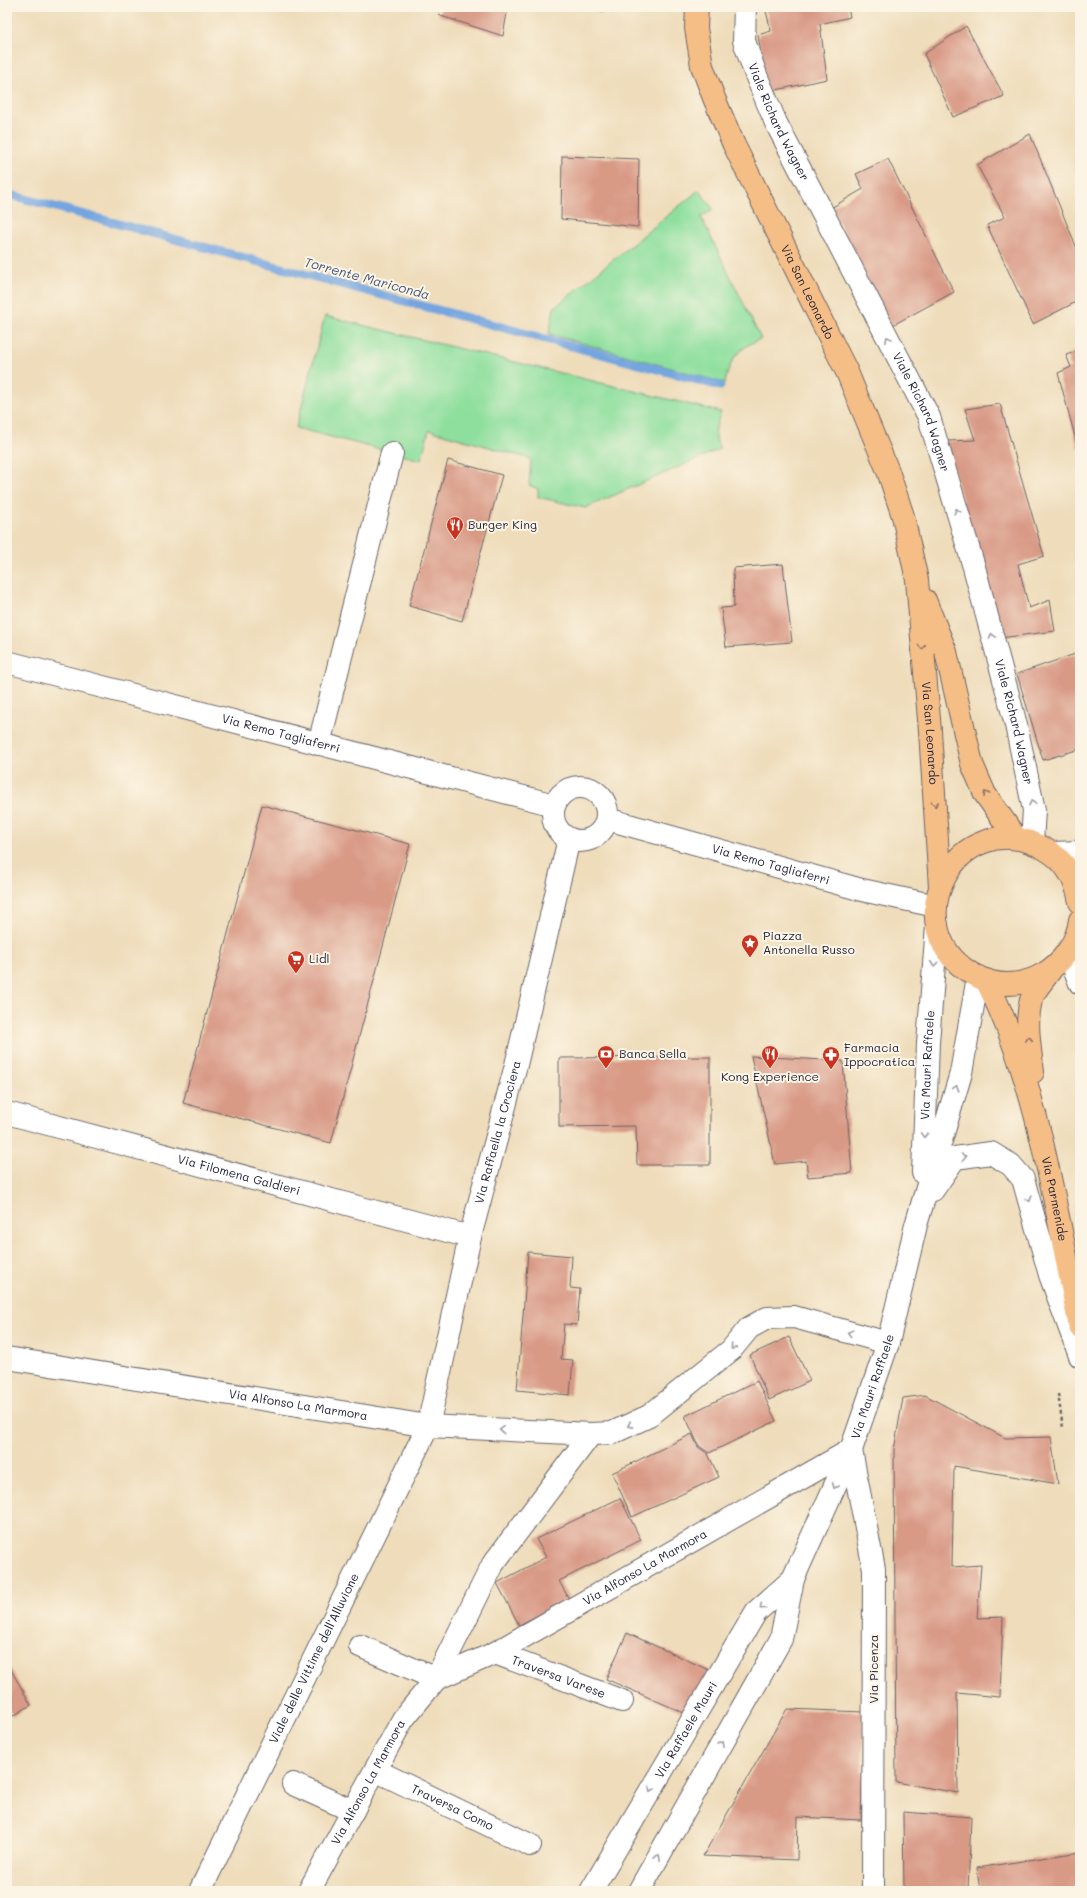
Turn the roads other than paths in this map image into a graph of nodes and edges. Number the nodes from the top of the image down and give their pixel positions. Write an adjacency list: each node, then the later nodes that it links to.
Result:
1 (697, 7): 4 (main road, Via San Leonardo)
2 (744, 7): 10 (street, Viale Richard Wagner, one-way to 2)
3 (392, 454): 6 (street)
4 (917, 580): 10 (main road, Via San Leonardo, one-way to 4); 14 (main road, Via San Leonardo, one-way to 14)
5 (7, 662): 6 (street, Via Remo Tagliaferri)
6 (320, 744): 7 (street, Via Remo Tagliaferri)
7 (554, 805): 8 (street); 9 (street)
8 (606, 819): 9 (street); 14 (street, Via Remo Tagliaferri)
9 (569, 839): 24 (street, Via Raffaella la Crociera)
10 (1024, 840): 12 (main road); 14 (main road)
11 (1080, 852): 12 (street)
12 (1052, 853): 13 (main road)
13 (1080, 902)
14 (937, 906): 18 (main road, Via San Leonardo); 23 (street, Via Mauri Raffaele, one-way to 23)
15 (1079, 927): 16 (main road)
16 (1068, 954): 17 (main road); 19 (street)
17 (1051, 970): 18 (main road); 21 (main road, Via Parmenide, one-way to 17)
18 (982, 978): 21 (main road, Via Parmenide); 23 (street, Via Mauri Raffaele, one-way to 18)
19 (1080, 984)
20 (7, 1113): 24 (street, Via Filomena Galdieri)
21 (1036, 1119): 25 (main road, Via Parmenide)
22 (1011, 1165): 23 (street, Via Mauri Raffaele, one-way to 22); 27 (street, Via Parmenide, one-way to 27)
23 (922, 1206): 26 (street, Via Mauri Raffaele)
24 (470, 1237): 29 (street, Via Raffaella la Crociera)
25 (1080, 1327)
26 (888, 1343): 30 (street, Via Alfonso La Marmora, one-way to 30); 31 (street, Via Mauri Raffaele)
27 (1080, 1356)
28 (7, 1358): 29 (street, Via Alfonso La Marmora)
29 (428, 1426): 30 (street, Via Alfonso La Marmora, one-way to 29); 41 (street, Viale delle Vittime dell'Alluvione)
30 (591, 1434): 35 (street, Via Alfonso La Marmora)
31 (851, 1450): 32 (street, Via Raffaele Mauri, one-way to 32); 34 (street, Via Alfonso La Marmora); 45 (street, Via Picenza)
32 (793, 1579): 43 (street, Via Raffaele Mauri, one-way to 43); 44 (street, Via Raffaele Mauri, one-way to 32)
33 (360, 1646): 35 (street)
34 (495, 1653): 35 (street, Via Alfonso La Marmora); 36 (street, Traversa Varese)
35 (436, 1679): 37 (street, Via Alfonso La Marmora)
36 (622, 1701)
37 (375, 1770): 39 (street, Via Alfonso La Marmora); 40 (street, Traversa Como)
38 (293, 1784): 39 (street)
39 (353, 1811): 42 (street, Via Alfonso La Marmora)
40 (530, 1845)
41 (200, 1891)
42 (309, 1891)
43 (591, 1891)
44 (639, 1891)
45 (873, 1891)

